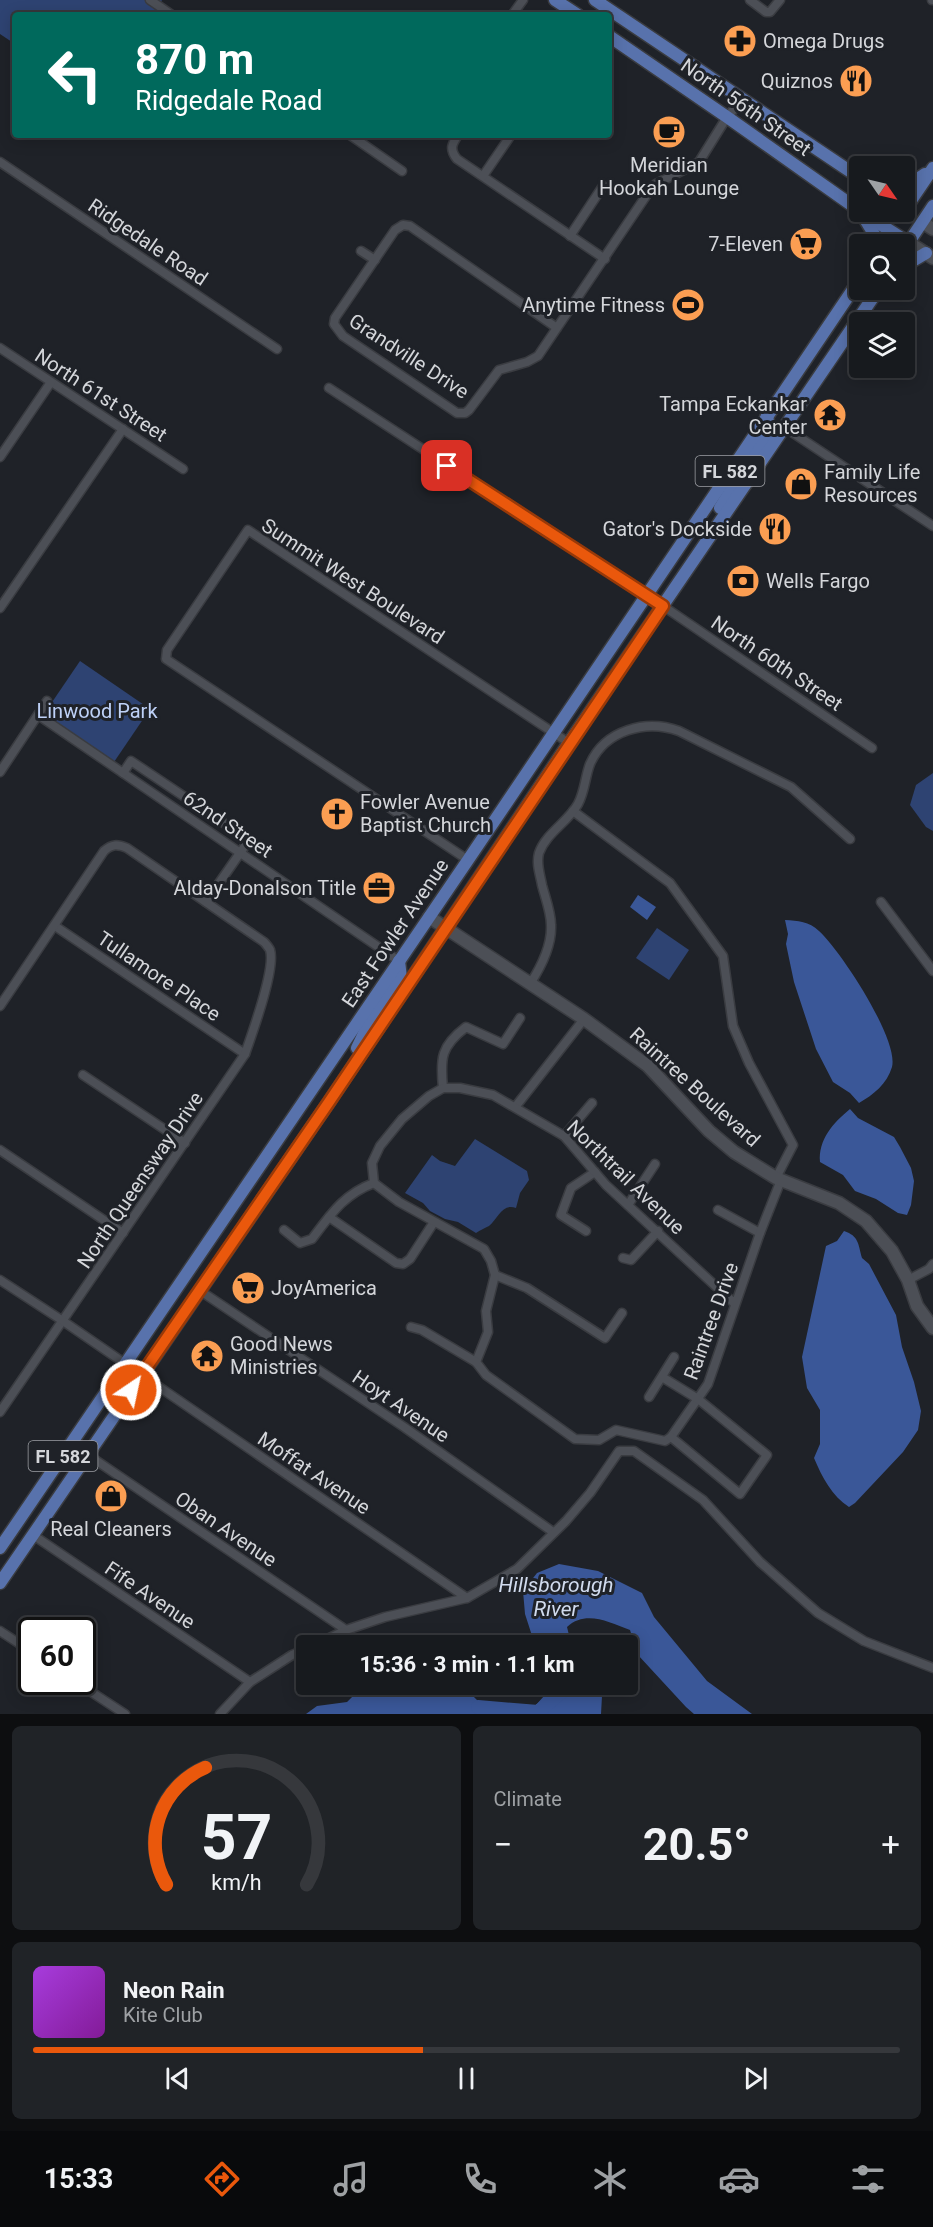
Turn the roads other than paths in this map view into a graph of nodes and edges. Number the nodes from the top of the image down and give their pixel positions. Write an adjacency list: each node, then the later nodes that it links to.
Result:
1 (150, 0): 6 (street)
2 (555, 0): 7 (main road)
3 (595, 0): 9 (main road, North 56th Street)
4 (750, 0): 5 (street)
5 (780, 0)
6 (168, 12)
7 (573, 12)
8 (612, 38): 10 (main road, North 56th Street)
9 (743, 99): 10 (street, Grandville Drive); 17 (main road, North 56th Street)
10 (728, 117): 22 (main road, North 56th Street); 37 (street, Grandville Drive)
11 (354, 138): 16 (street)
12 (456, 138): 18 (street)
13 (509, 138): 18 (street)
14 (0, 162): 44 (street, Ridgedale Road)
15 (933, 168): 19 (main road); 21 (main road)
16 (402, 171)
17 (849, 171)
18 (483, 176): 33 (street)
19 (915, 180)
20 (603, 186): 33 (street)
21 (915, 196)
22 (849, 203)
23 (933, 206): 27 (main road)
24 (915, 217): 27 (main road)
25 (877, 222): 29 (main road, North 56th Street)
26 (897, 222): 29 (main road)
27 (922, 222): 28 (street); 32 (main road)
28 (933, 229)
29 (891, 231): 30 (main road); 31 (main road, North 56th Street)
30 (889, 234)
31 (894, 234)
32 (914, 234)
33 (570, 236): 37 (street)
34 (915, 250): 36 (street, North 56th Street)
35 (361, 251): 38 (street)
36 (929, 256): 39 (main road)
37 (604, 259): 42 (street, Grandville Drive)
38 (375, 260): 42 (street, Grandville Drive); 42 (street, Grandville Drive)
39 (915, 262)
40 (849, 295): 47 (main road, East Fowler Avenue / FL 582)
41 (871, 300): 48 (main road, East Fowler Avenue / FL 582)
42 (557, 328)
43 (0, 348): 45 (street, North 61st Street)
44 (277, 349)
45 (51, 382): 49 (street, North 61st Street); 50 (street)
46 (329, 388): 54 (street)
47 (767, 415): 52 (main road); 54 (main road, East Fowler Avenue / FL 582)
48 (784, 428): 52 (main road, East Fowler Avenue / FL 582); 53 (street)
49 (123, 429): 51 (street, North 61st Street); 56 (street)
50 (0, 457)
51 (183, 469)
52 (720, 520): 55 (main road, East Fowler Avenue / FL 582)
53 (933, 526)
54 (646, 596): 55 (street); 59 (main road, East Fowler Avenue / FL 582)
55 (663, 606): 60 (main road, East Fowler Avenue / FL 582); 61 (street, North 60th Street)
56 (0, 608)
57 (47, 701): 58 (street)
58 (38, 715): 62 (street); 63 (street, 62nd Street)
59 (554, 732): 60 (street, Summit West Boulevard); 67 (main road, East Fowler Avenue / FL 582); 67 (street, Summit West Boulevard)
60 (569, 743): 72 (main road, East Fowler Avenue / FL 582)
61 (872, 748)
62 (0, 772)
63 (123, 773): 66 (street, 62nd Street); 66 (street)
64 (573, 811): 65 (street); 75 (street); 90 (street, Raintree Drive)
65 (850, 839)
66 (242, 852): 68 (street); 73 (street, 62nd Street)
67 (468, 860): 70 (main road, East Fowler Avenue / FL 582)
68 (206, 902): 71 (street); 79 (street, North Queensway Drive)
69 (881, 902): 74 (street)
70 (429, 917): 72 (street, Raintree Boulevard); 73 (main road, East Fowler Avenue / FL 582)
71 (55, 926): 76 (street); 79 (street, Tullamore Place)
72 (445, 928): 75 (street, Raintree Boulevard); 82 (main road, East Fowler Avenue / FL 582)
73 (399, 961): 82 (main road); 114 (main road, East Fowler Avenue / FL 582)
74 (933, 971)
75 (530, 984): 78 (street, Raintree Boulevard)
76 (0, 1006)
77 (520, 1018): 81 (street)
78 (584, 1019): 84 (street); 90 (street, Raintree Boulevard)
79 (245, 1054): 86 (street, North Queensway Drive)
80 (83, 1075): 86 (street)
81 (443, 1088): 84 (street); 91 (street)
82 (329, 1102): 106 (main road, East Fowler Avenue / FL 582)
83 (592, 1103): 85 (street)
84 (516, 1106): 85 (street, Northtrail Avenue)
85 (564, 1136): 89 (street, Northtrail Avenue)
86 (185, 1143): 99 (street, North Queensway Drive)
87 (0, 1150): 99 (street)
88 (655, 1164): 92 (street)
89 (595, 1172): 92 (street, Northtrail Avenue); 97 (street)
90 (779, 1179): 100 (street, Raintree Drive); 105 (street, Raintree Boulevard)
91 (374, 1183): 94 (street); 95 (street)
92 (628, 1205): 98 (street, Northtrail Avenue)
93 (718, 1210): 100 (street)
94 (329, 1217): 95 (street); 96 (street)
95 (434, 1222): 103 (street)
96 (284, 1230)
97 (586, 1231)
98 (658, 1231): 101 (street); 107 (street, Northtrail Avenue)
99 (123, 1233): 109 (street, North Queensway Drive)
100 (760, 1233): 107 (street, Raintree Drive)
101 (623, 1258)
102 (933, 1264): 105 (street)
103 (495, 1275): 108 (street); 113 (street)
104 (0, 1280): 109 (street, Moffat Avenue)
105 (908, 1280): 111 (street, Raintree Boulevard)
106 (199, 1290): 115 (main road, East Fowler Avenue / FL 582); 122 (street, Hoyt Avenue)
107 (735, 1304): 118 (street, Raintree Drive)
108 (622, 1313)
109 (63, 1321): 114 (street, Moffat Avenue); 119 (street, North Queensway Drive)
110 (411, 1327): 113 (street)
111 (933, 1328)
112 (674, 1357): 116 (street)
113 (476, 1362): 120 (street)
114 (125, 1364): 115 (street, Moffat Avenue); 124 (main road, East Fowler Avenue / FL 582)
115 (141, 1375): 121 (main road, East Fowler Avenue / FL 582); 126 (street, Moffat Avenue)
116 (662, 1377): 117 (street); 118 (street)
117 (649, 1397)
118 (699, 1399): 120 (street, Raintree Drive); 120 (street)
119 (1, 1409)
120 (671, 1437)
121 (87, 1455): 123 (main road, East Fowler Avenue / FL 582); 127 (street, Oban Avenue)
122 (553, 1532): 126 (street); 132 (street)
123 (33, 1535): 125 (main road, East Fowler Avenue / FL 582); 133 (street, Fife Avenue)
124 (0, 1548)
125 (0, 1583)
126 (467, 1598): 127 (street)
127 (346, 1630): 129 (street)
128 (0, 1631): 130 (street)
129 (336, 1635)
130 (18, 1643)
131 (296, 1653): 133 (street)
132 (933, 1668)
133 (250, 1682): 136 (street)
134 (96, 1695): 135 (street)
135 (125, 1714)
136 (220, 1714)

